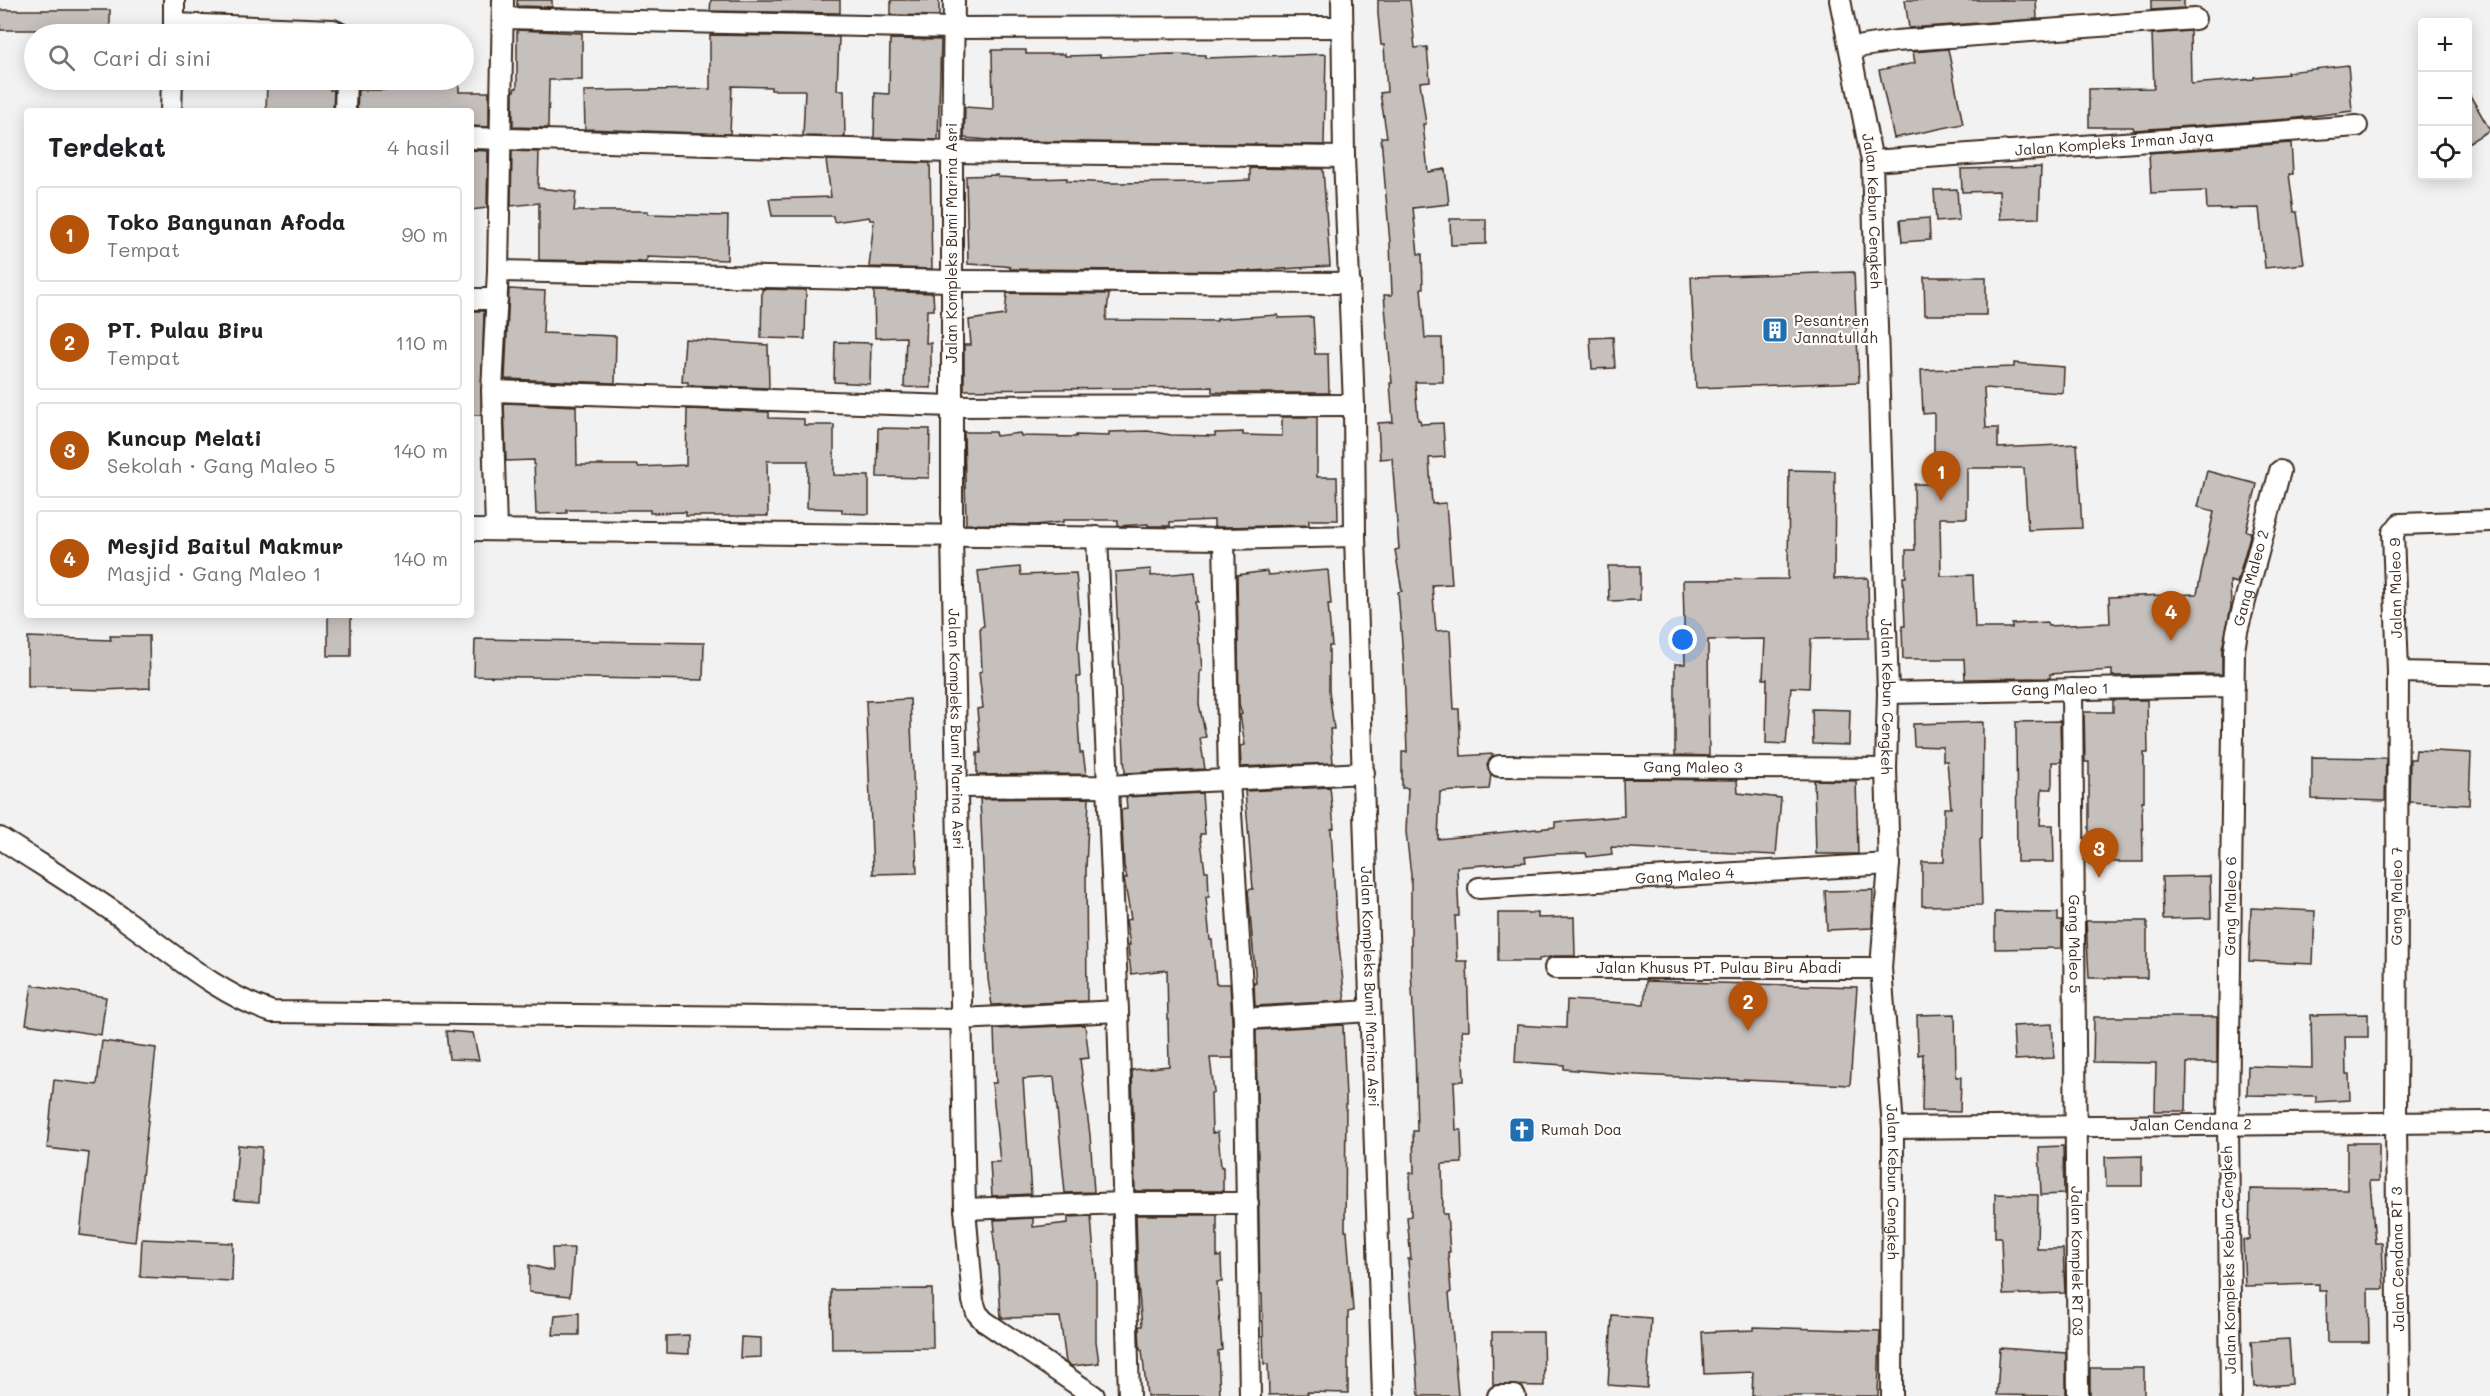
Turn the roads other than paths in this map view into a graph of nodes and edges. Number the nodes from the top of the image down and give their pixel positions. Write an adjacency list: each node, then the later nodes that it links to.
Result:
1 (174, 0): 7 (street)
2 (954, 0): 9 (street, Jalan Kompleks Bumi Marina Asri)
3 (1342, 0): 8 (street, Jalan Kompleks Bumi Marina Asri)
4 (1840, 0): 10 (street, Jalan Kebun Cengkeh)
5 (503, 9): 9 (street); 17 (street)
6 (2195, 19): 10 (street)
7 (174, 24)
8 (1343, 27): 9 (street); 19 (street, Jalan Kompleks Bumi Marina Asri)
9 (953, 28): 18 (street, Jalan Kompleks Bumi Marina Asri)
10 (1850, 48): 20 (street, Jalan Kebun Cengkeh)
11 (172, 90): 13 (street)
12 (346, 90): 14 (street)
13 (171, 108)
14 (345, 108)
15 (2356, 126): 20 (street, Jalan Kompleks Irman Jaya)
16 (474, 138): 17 (street)
17 (500, 138): 18 (street); 21 (street)
18 (952, 152): 19 (street); 22 (street, Jalan Kompleks Bumi Marina Asri)
19 (1344, 157): 23 (street, Jalan Kompleks Bumi Marina Asri)
20 (1872, 161): 41 (street, Jalan Kebun Cengkeh)
21 (498, 271): 22 (street); 25 (street)
22 (953, 281): 23 (street); 28 (street, Jalan Kompleks Bumi Marina Asri)
23 (1350, 283): 27 (street, Jalan Kompleks Bumi Marina Asri)
24 (474, 299): 25 (street)
25 (497, 299): 26 (street)
26 (492, 391): 28 (street); 32 (street)
27 (1354, 405): 28 (street); 34 (street, Jalan Kompleks Bumi Marina Asri)
28 (952, 406): 33 (street, Jalan Kompleks Bumi Marina Asri)
29 (2280, 471): 39 (street, Gang Maleo 2)
30 (2490, 521): 37 (street, Jalan Maleo 9)
31 (474, 530): 32 (street)
32 (496, 530): 33 (street)
33 (952, 535): 35 (street); 47 (street, Jalan Kompleks Bumi Marina Asri)
34 (1355, 536): 36 (street); 44 (street, Jalan Kompleks Bumi Marina Asri)
35 (1097, 537): 36 (street); 46 (street)
36 (1224, 539): 45 (street)
37 (2398, 672): 38 (street); 57 (street, Gang Maleo 7)
38 (2490, 674)
39 (2234, 686): 40 (street, Gang Maleo 1); 59 (street, Gang Maleo 6)
40 (2072, 689): 41 (street, Gang Maleo 1); 60 (street, Gang Maleo 5)
41 (1888, 693): 43 (street, Jalan Kebun Cengkeh)
42 (1499, 766): 43 (street, Gang Maleo 3)
43 (1886, 770): 49 (street, Jalan Kebun Cengkeh)
44 (1364, 773): 45 (street); 54 (street, Jalan Kompleks Bumi Marina Asri)
45 (1228, 781): 46 (street); 55 (street)
46 (1108, 786): 47 (street); 53 (street)
47 (957, 787): 56 (street, Jalan Kompleks Bumi Marina Asri)
48 (0, 838): 56 (street)
49 (1889, 864): 50 (street, Gang Maleo 4); 52 (street, Jalan Kebun Cengkeh)
50 (1479, 888)
51 (1556, 968): 52 (street, Jalan Khusus PT. Pulau Biru Abadi)
52 (1881, 968): 61 (street, Jalan Kebun Cengkeh)
53 (1118, 1011): 56 (street); 62 (street)
54 (1370, 1011): 55 (street); 68 (street, Jalan Kompleks Bumi Marina Asri)
55 (1244, 1018): 63 (street)
56 (961, 1019): 64 (street, Jalan Kompleks Bumi Marina Asri)
57 (2396, 1122): 58 (street, Jalan Cendana 2); 59 (street, Jalan Cendana 2); 74 (street, Jalan Cendana RT 3)
58 (2490, 1122)
59 (2228, 1124): 60 (street, Jalan Cendana 2); 73 (street, Jalan Kompleks Kebun Cengkeh)
60 (2074, 1126): 61 (street, Jalan Cendana 2); 72 (street, Jalan Komplek RT 03)
61 (1893, 1128): 71 (street, Jalan Kebun Cengkeh)
62 (1122, 1203): 63 (street); 64 (street); 66 (street)
63 (1248, 1203): 67 (street)
64 (965, 1209): 65 (street, Jalan Kompleks Bumi Marina Asri)
65 (1094, 1396)
66 (1129, 1396)
67 (1250, 1396)
68 (1383, 1396)
69 (1498, 1396): 70 (street)
70 (1515, 1396)
71 (1892, 1396)
72 (2078, 1396)
73 (2231, 1396)
74 (2399, 1396)

